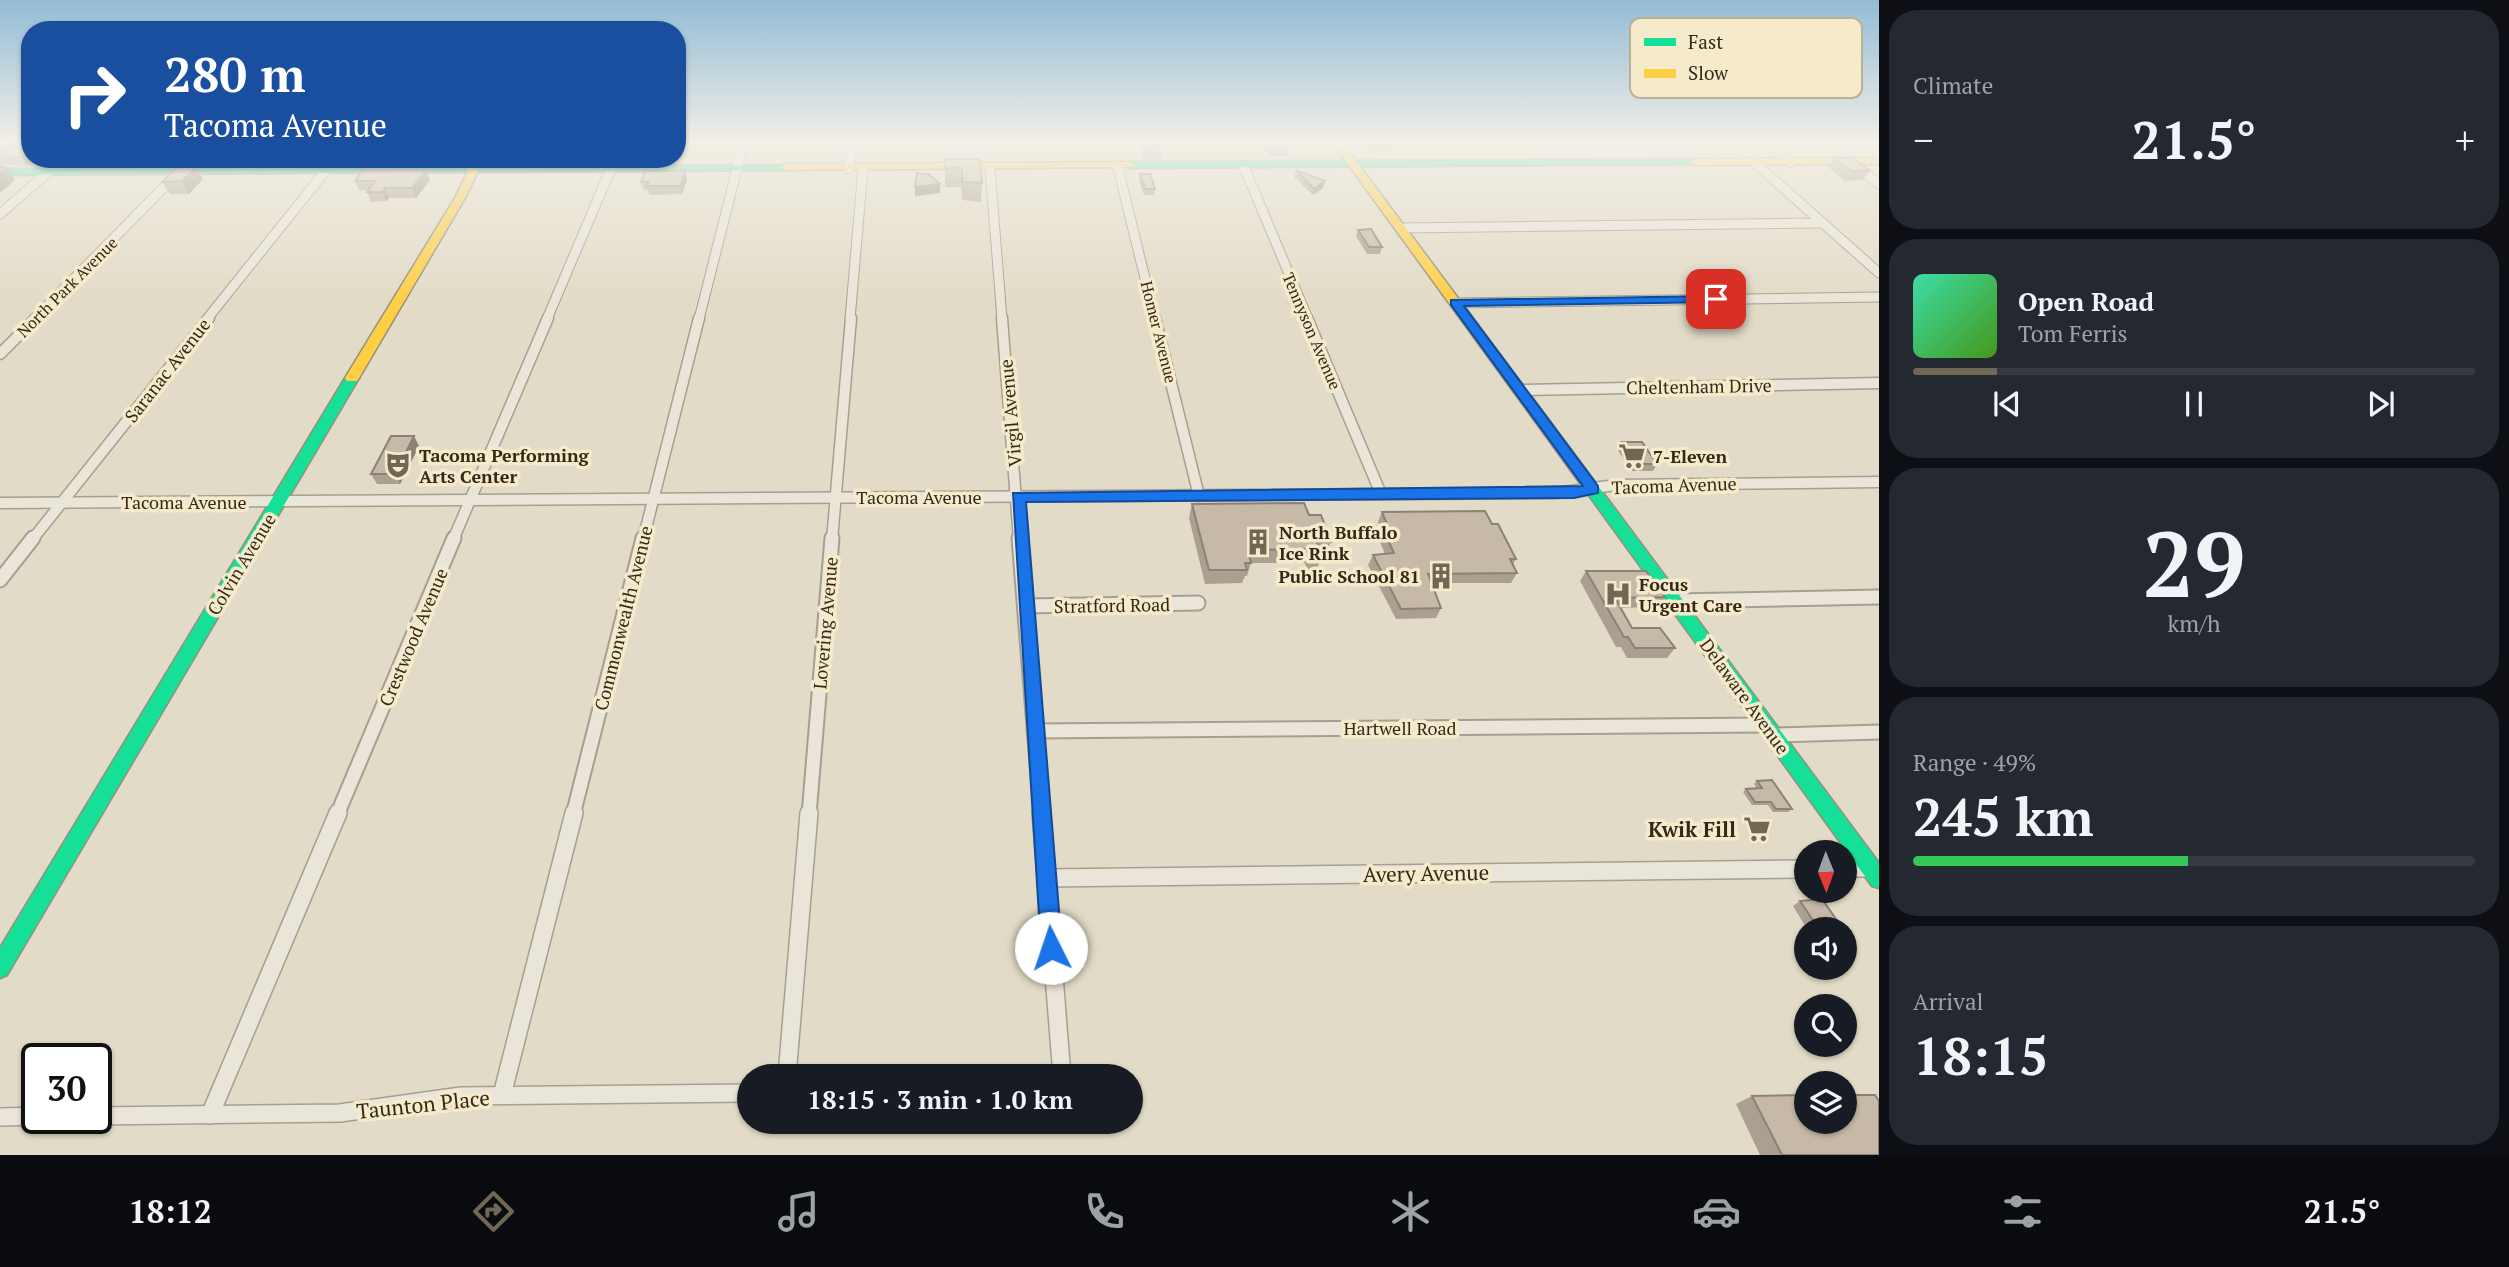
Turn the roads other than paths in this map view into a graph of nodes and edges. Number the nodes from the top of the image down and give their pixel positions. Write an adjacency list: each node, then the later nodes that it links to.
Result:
1 (22, 195): 13 (street)
2 (157, 195): 19 (street, North Park Avenue)
3 (306, 195): 30 (street, Saranac Avenue)
4 (455, 195): 31 (street, Colvin Avenue)
5 (599, 195): 29 (street, Crestwood Avenue)
6 (731, 195): 28 (street, Commonwealth Avenue)
7 (854, 195): 26 (street, Lovering Avenue)
8 (992, 195): 27 (street, Virgil Avenue)
9 (1125, 195): 25 (street, Homer Avenue)
10 (1256, 195): 24 (street, Tennyson Avenue)
11 (1376, 195): 15 (street, Delaware Avenue)
12 (1791, 195): 14 (street)
13 (0, 214)
14 (1823, 223): 15 (street); 16 (street)
15 (1400, 228): 18 (street, Delaware Avenue)
16 (1879, 273)
17 (1879, 297): 18 (street)
18 (1455, 303): 21 (street, Delaware Avenue)
19 (0, 354)
20 (1879, 383): 21 (street, Cheltenham Drive)
21 (1519, 390): 23 (street, Delaware Avenue)
22 (1879, 482): 23 (street, Tacoma Avenue)
23 (1593, 489): 24 (street, Tacoma Avenue); 35 (street, Delaware Avenue)
24 (1381, 494): 25 (street, Tacoma Avenue)
25 (1199, 496): 27 (street, Tacoma Avenue)
26 (836, 497): 27 (street, Tacoma Avenue); 28 (street, Tacoma Avenue); 46 (street, Lovering Avenue)
27 (1018, 497): 37 (street, Virgil Avenue)
28 (653, 499): 29 (street, Tacoma Avenue); 49 (street, Commonwealth Avenue)
29 (471, 500): 31 (street, Tacoma Avenue); 50 (street, Crestwood Avenue)
30 (62, 502): 31 (street, Tacoma Avenue); 32 (street, Tacoma Avenue); 33 (street, Saranac Avenue)
31 (278, 502): 45 (street, Colvin Avenue)
32 (0, 503)
33 (0, 580)
34 (1879, 597): 35 (street)
35 (1675, 601): 38 (street, Delaware Avenue)
36 (1198, 603): 37 (street, Stratford Road)
37 (1026, 606): 39 (street, Virgil Avenue)
38 (1770, 730): 39 (street, Hartwell Road); 40 (street, Hartwell Road); 43 (street, Delaware Avenue)
39 (1034, 731): 44 (street, Virgil Avenue)
40 (1879, 732)
41 (1794, 869): 44 (street, Avery Avenue)
42 (1857, 871): 43 (street)
43 (1875, 874)
44 (1046, 878): 47 (street, Virgil Avenue)
45 (0, 968)
46 (788, 1064)
47 (1061, 1064)
48 (737, 1093): 49 (street, Taunton Place)
49 (502, 1096): 50 (street, Taunton Place)
50 (210, 1115): 53 (street, Taunton Place)
51 (0, 1116): 52 (street)
52 (21, 1116)
53 (112, 1116)

